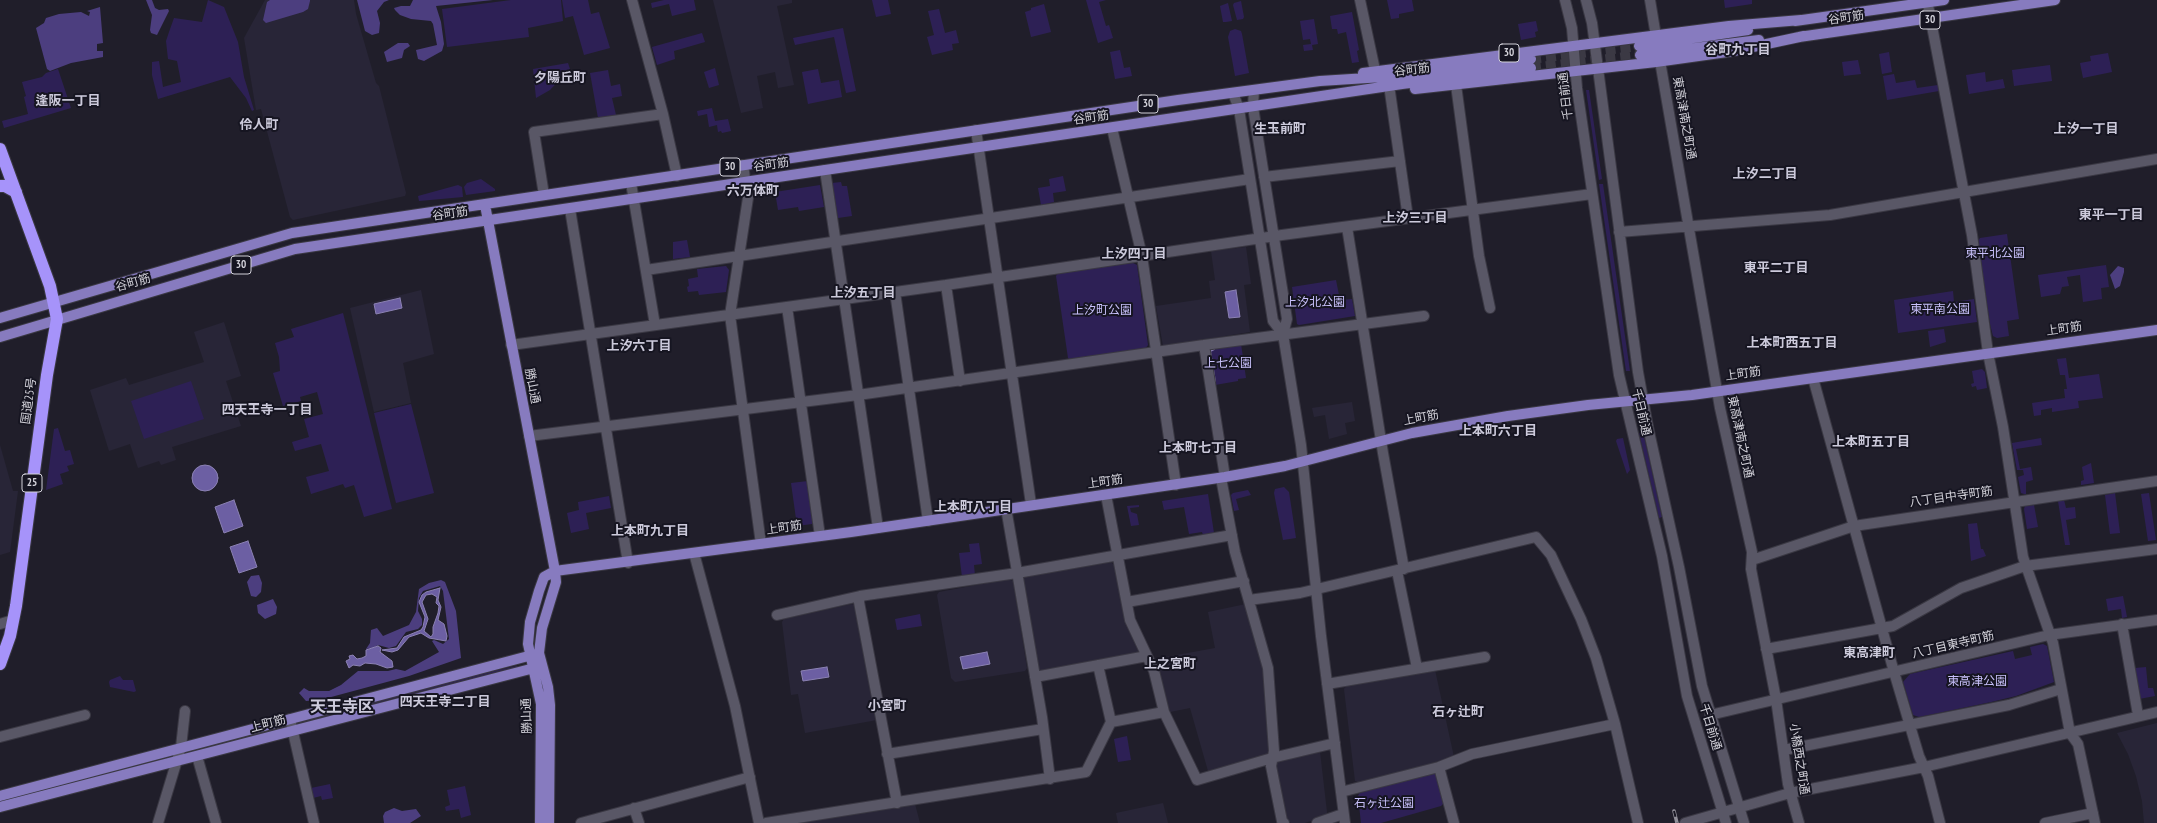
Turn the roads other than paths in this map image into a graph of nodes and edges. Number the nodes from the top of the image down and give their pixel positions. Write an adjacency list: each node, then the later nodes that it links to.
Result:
1 (632, 0): 27 (street)
2 (1360, 0): 17 (street)
3 (1565, 0): 14 (street, 千日前通)
4 (1586, 0): 13 (street, 千日前通)
5 (1650, 0): 11 (street)
6 (1944, 0): 8 (main road, 谷町筋 / 30)
7 (2055, 0): 9 (main road, 谷町筋 / 30)
8 (1928, 1): 9 (street); 10 (main road, 谷町筋 / 30)
9 (1932, 19): 12 (main road, 谷町筋 / 30); 43 (street)
10 (1801, 20): 11 (main road, 30); 12 (main road, 谷町筋 / 30)
11 (1656, 36): 13 (main road, 30)
12 (1804, 36): 15 (main road, 30)
13 (1594, 44): 14 (main road, 30); 16 (street, 千日前通)
14 (1574, 46): 17 (main road, 30); 18 (street, 千日前通)
15 (1660, 61): 16 (main road, 30); 54 (street, 東高津南之町通)
16 (1597, 69): 18 (main road, 30); 56 (street, 千日前通)
17 (1375, 70): 19 (main road, 30)
18 (1576, 71): 20 (main road, 30); 44 (street, 千日前通)
19 (1320, 81): 21 (main road, 谷町筋 / 30); 24 (main road, 谷町筋 / 30)
20 (1456, 85): 22 (main road, 30); 50 (street)
21 (1254, 90): 23 (main road, 谷町筋 / 30); 25 (street)
22 (1390, 92): 24 (main road, 30); 33 (street)
23 (1233, 93): 26 (street); 29 (main road, 谷町筋 / 30)
24 (1321, 96): 25 (main road, 谷町筋 / 30)
25 (1253, 107): 26 (main road, 谷町筋 / 30); 37 (street)
26 (1239, 109): 28 (main road, 谷町筋 / 30); 38 (street)
27 (663, 114): 36 (street); 45 (street)
28 (1112, 128): 30 (main road, 谷町筋 / 30); 46 (street)
29 (976, 130): 30 (street); 34 (main road, 谷町筋 / 30)
30 (978, 148): 35 (main road, 谷町筋 / 30); 52 (street)
31 (0, 149): 42 (highway, 国道25号 / 25)
32 (2157, 160): 43 (street)
33 (1400, 161): 37 (street); 51 (street)
34 (743, 166): 36 (main road, 谷町筋 / 30); 40 (street)
35 (825, 170): 40 (main road, 谷町筋 / 30); 59 (street)
36 (677, 176): 39 (main road, 谷町筋 / 30)
37 (1264, 177): 57 (street)
38 (1250, 179): 46 (street); 58 (street)
39 (631, 182): 45 (main road, 谷町筋 / 30); 47 (street)
40 (745, 182): 47 (main road, 谷町筋 / 30); 61 (street)
41 (0, 186): 42 (highway)
42 (16, 192): 67 (highway, 国道25号 / 25)
43 (1963, 192): 54 (street); 83 (street)
44 (1592, 194): 50 (street); 92 (street, 千日前通)
45 (544, 195): 48 (main road, 谷町筋 / 30)
46 (1128, 197): 52 (street); 60 (street)
47 (634, 199): 49 (main road, 谷町筋 / 30); 62 (street)
48 (485, 205): 53 (main road, 勝山通); 67 (main road, 谷町筋 / 30)
49 (570, 209): 53 (main road, 谷町筋 / 30); 77 (street)
50 (1472, 210): 51 (street); 69 (street)
51 (1408, 218): 55 (street)
52 (989, 219): 59 (street); 63 (street)
53 (488, 221): 73 (main road, 谷町筋 / 30); 80 (main road, 勝山通)
54 (1688, 226): 56 (street); 88 (street, 東高津南之町通)
55 (1347, 227): 57 (street); 74 (street)
56 (1619, 232): 90 (street, 千日前通)
57 (1274, 236): 58 (street); 78 (street)
58 (1259, 239): 60 (street); 78 (street)
59 (835, 243): 61 (street); 66 (street)
60 (1142, 256): 63 (street); 82 (street)
61 (739, 257): 62 (street); 70 (street)
62 (646, 270): 75 (street)
63 (998, 277): 64 (street); 84 (street)
64 (946, 285): 65 (street); 86 (street)
65 (895, 292): 66 (street); 87 (street)
66 (843, 299): 68 (street); 89 (street)
67 (54, 302): 72 (main road, 谷町筋 / 30); 73 (highway, 国道25号 / 25)
68 (787, 307): 70 (street); 91 (street)
69 (1490, 308)
70 (730, 315): 75 (street); 93 (street)
71 (1424, 316): 74 (street)
72 (0, 318)
73 (57, 319): 79 (main road, 谷町筋 / 30); 126 (highway, 国道25号 / 25)
74 (1362, 323): 78 (street); 96 (street)
75 (656, 325): 77 (street)
76 (2157, 330): 83 (main road, 上町筋)
77 (591, 333): 80 (street); 94 (street)
78 (1283, 334): 81 (street); 97 (street)
79 (0, 337)
80 (511, 345): 95 (main road, 勝山通)
81 (1204, 345): 82 (street); 98 (street)
82 (1156, 352): 84 (street); 100 (street)
83 (1988, 353): 85 (main road, 上町筋); 102 (street)
84 (1013, 373): 86 (street); 103 (street)
85 (1813, 378): 88 (main road, 上町筋); 106 (street)
86 (960, 381): 87 (street)
87 (908, 388): 89 (street); 105 (street)
88 (1717, 391): 90 (main road, 上町筋); 114 (street, 東高津南之町通)
89 (858, 395): 91 (street); 107 (street)
90 (1644, 400): 92 (main road, 上町筋); 149 (street, 千日前通)
91 (801, 402): 93 (street); 109 (street)
92 (1625, 402): 96 (main road, 上町筋); 177 (street, 千日前通)
93 (742, 409): 94 (street); 110 (street)
94 (605, 425): 95 (street); 115 (street)
95 (528, 436): 118 (main road, 勝山通)
96 (1381, 440): 97 (main road, 上町筋); 117 (street)
97 (1302, 461): 98 (main road, 上町筋); 121 (street)
98 (1223, 478): 100 (main road, 上町筋); 108 (street)
99 (2157, 481): 102 (street, 八丁目中寺町筋)
100 (1176, 485): 101 (main road, 上町筋)
101 (1106, 495): 103 (main road, 上町筋); 113 (street)
102 (2016, 502): 106 (street, 八丁目中寺町筋); 116 (street)
103 (1031, 504): 104 (main road, 上町筋)
104 (1006, 508): 105 (main road, 上町筋); 119 (street)
105 (928, 521): 107 (main road, 上町筋)
106 (1854, 526): 114 (street, 八丁目中寺町筋); 130 (street)
107 (878, 528): 109 (main road, 上町筋)
108 (1232, 535): 113 (street); 120 (street)
109 (820, 536): 110 (main road, 上町筋)
110 (761, 544): 112 (main road, 上町筋)
111 (2157, 549): 116 (street)
112 (694, 553): 115 (main road, 上町筋); 168 (street)
113 (1118, 555): 119 (street); 124 (street)
114 (1752, 560): 132 (street, 東高津南之町通)
115 (628, 563): 118 (main road, 上町筋)
116 (2025, 566): 130 (street); 131 (street)
117 (1400, 570): 121 (street); 139 (street); 153 (street)
118 (555, 571): 133 (main road, 勝山通)
119 (1017, 573): 122 (street); 141 (street)
120 (1244, 581): 123 (street); 124 (street)
121 (1316, 589): 123 (street); 142 (street)
122 (860, 596): 125 (street); 162 (street)
123 (1249, 600): 164 (street)
124 (1127, 602): 134 (street)
125 (777, 615)
126 (13, 620): 128 (street); 136 (highway, 国道25号 / 25)
127 (2157, 620): 129 (street, 八丁目東寺町筋)
128 (0, 624)
129 (2122, 624): 131 (street, 八丁目東寺町筋); 150 (street)
130 (1883, 628): 132 (street); 140 (street)
131 (2049, 635): 140 (street, 八丁目東寺町筋); 143 (street)
132 (1766, 649): 144 (street, 東高津南之町通)
133 (534, 654): 138 (main road, 勝山通); 151 (main road, 上町筋)
134 (1147, 656): 137 (street); 146 (street)
135 (1485, 657): 139 (street)
136 (0, 664)
137 (1098, 665): 141 (street); 152 (street)
138 (537, 667): 156 (main road, 上町筋); 184 (main road, 勝山通); 185 (main road, 勝山通)
139 (1418, 668): 142 (street)
140 (1894, 672): 144 (street, 八丁目東寺町筋); 154 (street)
141 (1035, 676): 155 (street)
142 (1327, 684): 159 (street)
143 (2061, 689): 154 (street); 157 (street)
144 (1776, 699): 149 (street, 八丁目東寺町筋); 161 (street, 小橋西之町通)
145 (185, 711): 160 (street)
146 (1164, 712): 152 (street); 164 (street)
147 (2157, 712): 150 (street)
148 (85, 715): 158 (street)
149 (1710, 715): 175 (street, 千日前通)
150 (2138, 715): 157 (street)
151 (290, 719): 156 (street); 160 (main road, 上町筋)
152 (1111, 722): 169 (street)
153 (1615, 724): 166 (street); 193 (street)
154 (1910, 725): 161 (street); 167 (street)
155 (1044, 730): 162 (street); 169 (street)
156 (293, 731): 163 (main road, 上町筋); 183 (street)
157 (2070, 733): 167 (street); 179 (street)
158 (0, 737)
159 (1335, 743): 164 (street); 170 (street)
160 (181, 747): 165 (street); 172 (main road, 上町筋)
161 (1784, 750): 171 (street, 小橋西之町通)
162 (887, 754): 173 (street)
163 (197, 756): 165 (main road, 上町筋); 182 (street)
164 (1272, 758): 190 (street)
165 (176, 761): 174 (main road, 上町筋); 181 (street)
166 (1439, 767): 170 (street); 192 (street)
167 (1924, 767): 171 (street); 198 (street)
168 (750, 777): 176 (street); 188 (street)
169 (1050, 779): 173 (street)
170 (1341, 792): 178 (street)
171 (1790, 793): 175 (street); 197 (street, 小橋西之町通)
172 (0, 796)
173 (897, 803): 189 (street)
174 (0, 807)
175 (1739, 807): 177 (street); 196 (street, 千日前通)
176 (634, 808): 180 (street); 187 (street)
177 (1723, 812): 194 (street); 195 (street, 千日前通)
178 (1344, 818): 191 (street)
179 (2094, 818): 199 (street)
180 (604, 820): 186 (street)
181 (158, 823)
182 (216, 823)
183 (314, 823)
184 (540, 823)
185 (549, 823)
186 (581, 823)
187 (639, 823)
188 (759, 823)
189 (766, 823)
190 (1284, 823)
191 (1317, 823)
192 (1454, 823)
193 (1638, 823)
194 (1685, 823)
195 (1726, 823)
196 (1744, 823)
197 (1799, 823)
198 (1940, 823)
199 (2045, 823)

